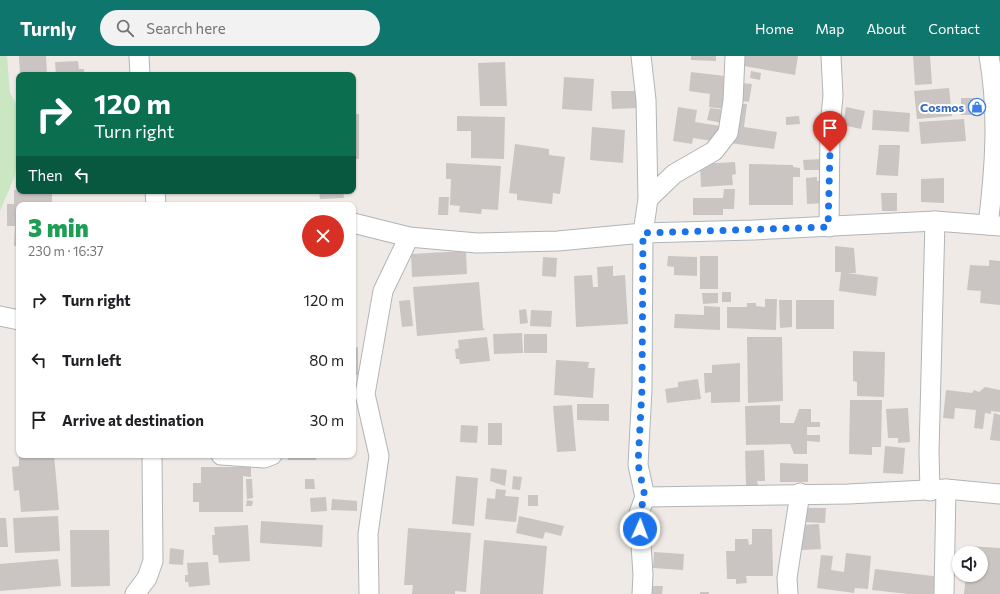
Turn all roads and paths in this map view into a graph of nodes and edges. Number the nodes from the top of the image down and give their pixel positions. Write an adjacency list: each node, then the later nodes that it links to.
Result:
1 (139, 56): 6 (street)
2 (641, 56): 7 (street)
3 (735, 56): 7 (street)
4 (831, 56): 11 (street)
5 (989, 56): 10 (street)
6 (140, 72)
7 (648, 199): 12 (street)
8 (935, 221): 10 (street); 11 (street); 17 (street)
9 (356, 225): 13 (street)
10 (994, 226)
11 (828, 227): 12 (street)
12 (643, 233): 13 (street); 20 (street)
13 (410, 237): 22 (street)
14 (0, 316): 15 (street)
15 (16, 319)
16 (152, 458): 21 (street)
17 (938, 490): 18 (street); 19 (street); 25 (street)
18 (800, 493): 20 (street); 24 (street)
19 (1000, 494)
20 (645, 497): 23 (street)
21 (136, 594)
22 (369, 594)
23 (642, 594)
24 (788, 594)
25 (944, 594)

